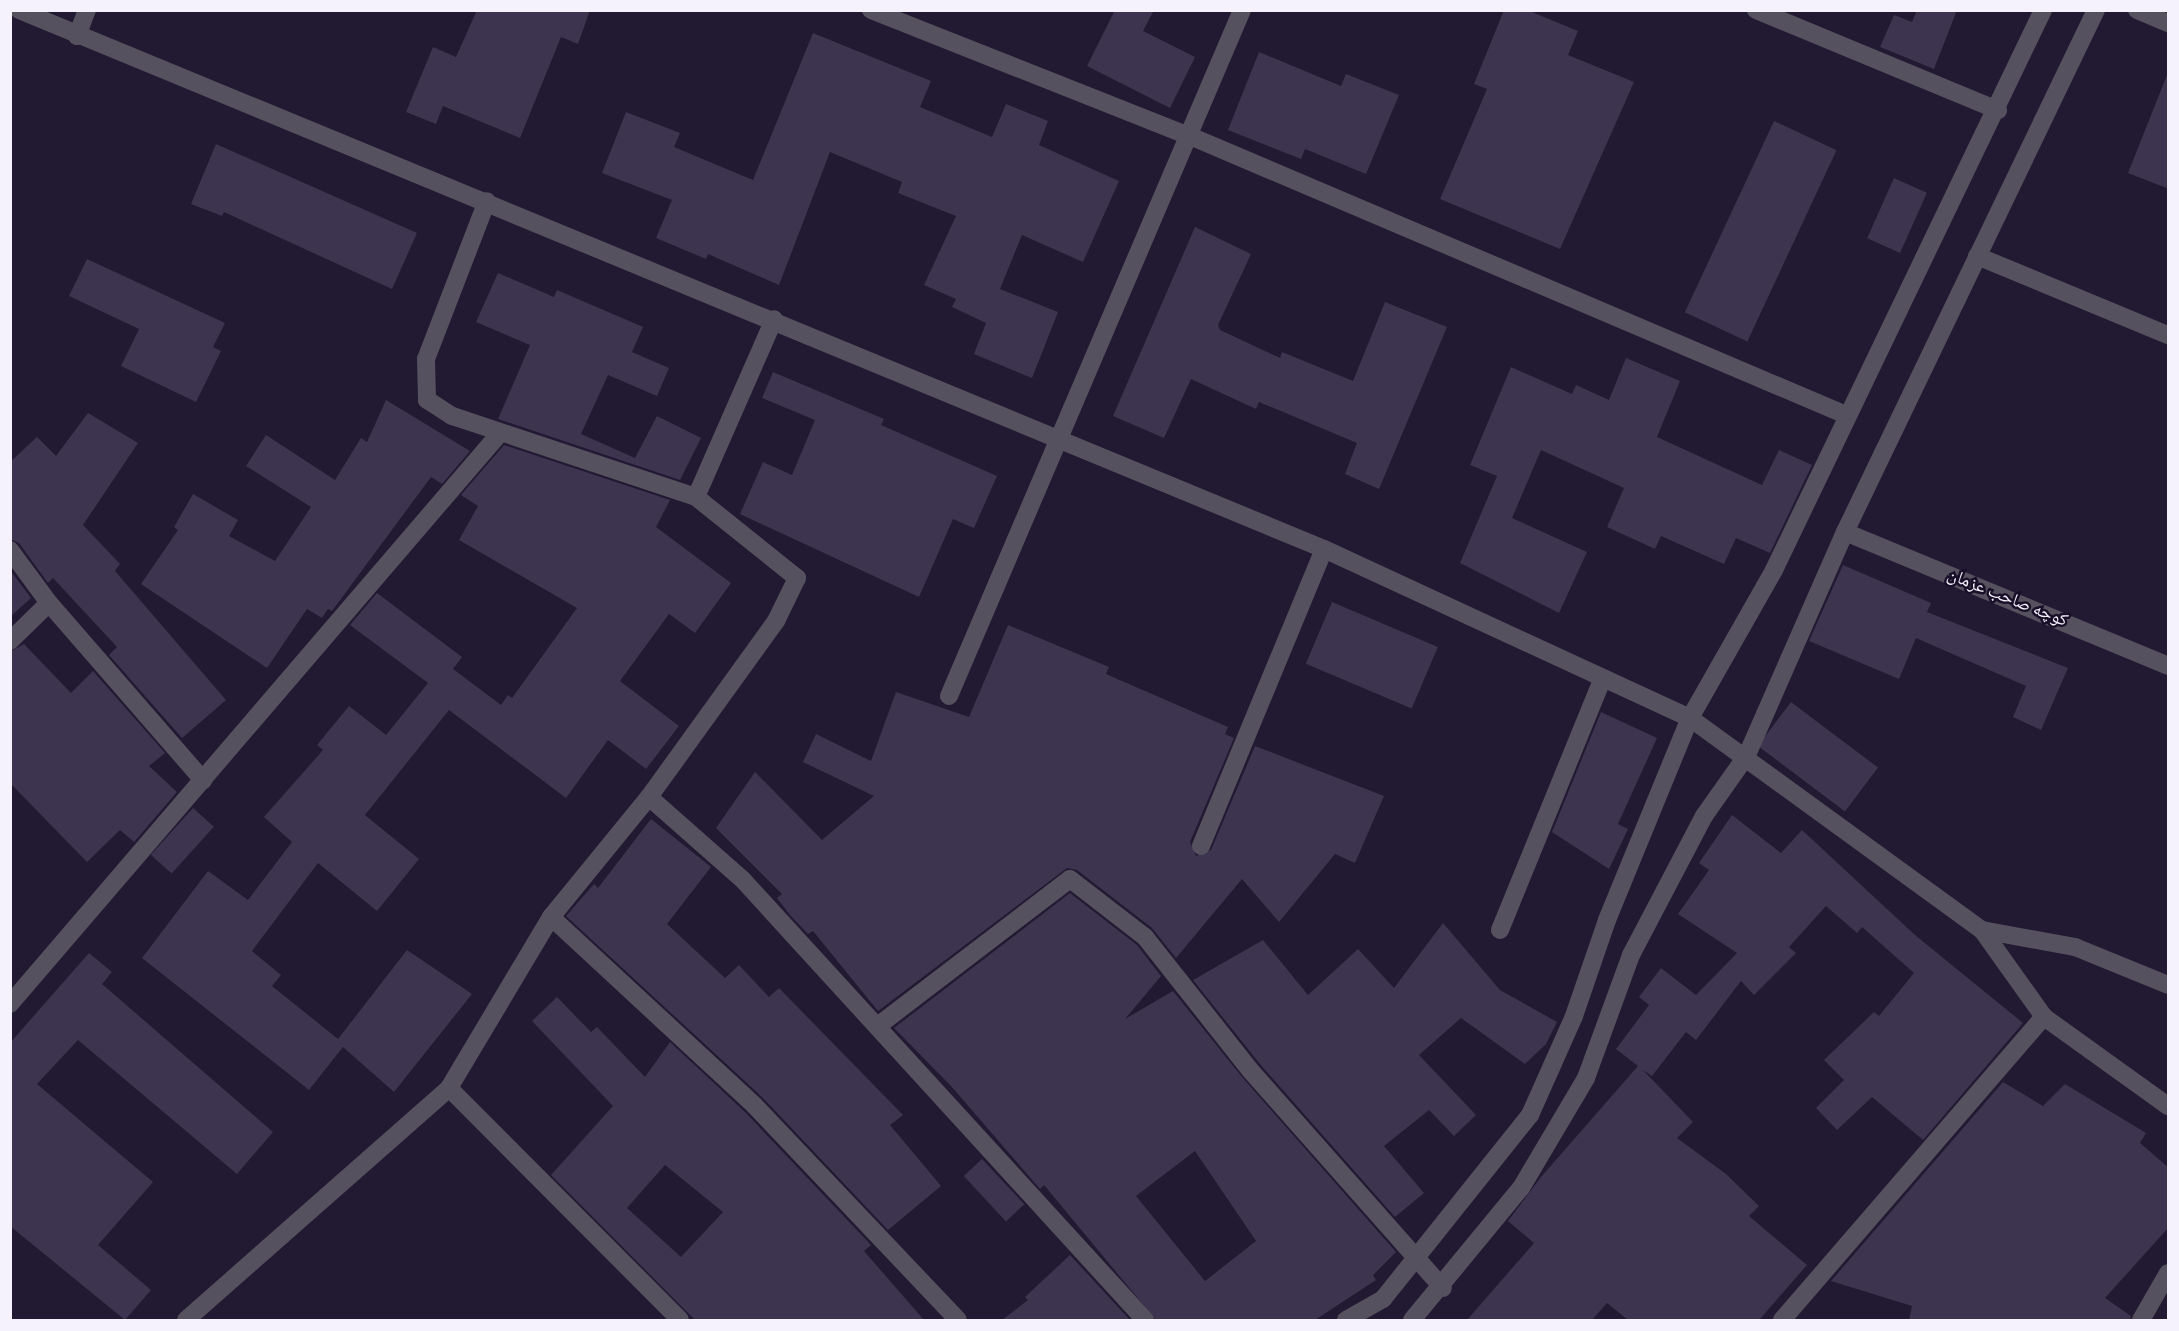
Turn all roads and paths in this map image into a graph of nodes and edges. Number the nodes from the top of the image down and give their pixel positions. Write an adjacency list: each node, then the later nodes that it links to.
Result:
1 (19, 10): 10 (street)
2 (87, 10): 10 (street)
3 (871, 10): 12 (street)
4 (1242, 10): 12 (street)
5 (1756, 10): 11 (street)
6 (2043, 10): 11 (street)
7 (2096, 10): 14 (street)
8 (2137, 10): 9 (street)
9 (2169, 23)
10 (77, 36): 13 (street)
11 (1998, 110): 17 (street)
12 (1190, 136): 17 (street); 19 (street)
13 (487, 201): 15 (street); 18 (street)
14 (1977, 256): 16 (street); 21 (street)
15 (774, 320): 19 (street); 20 (street)
16 (2169, 335)
17 (1846, 414): 29 (street)
18 (500, 433): 20 (street); 31 (street)
19 (1060, 440): 22 (street); 28 (street)
20 (696, 497): 32 (street)
21 (1845, 532): 26 (street, کوچه صاحب عزمان); 30 (street)
22 (1324, 549): 27 (street); 33 (street)
23 (10, 550): 24 (street)
24 (49, 603): 25 (street); 31 (street)
25 (10, 641)
26 (2169, 666)
27 (1603, 678): 29 (street); 35 (street)
28 (949, 696)
29 (1696, 722): 30 (street); 43 (street)
30 (1744, 753): 36 (street); 45 (street)
31 (203, 780): 38 (street)
32 (649, 797): 34 (street); 40 (street)
33 (1201, 846)
34 (551, 917): 41 (street); 48 (street)
35 (1500, 930)
36 (1982, 930): 37 (street); 39 (street)
37 (2169, 985)
38 (10, 1004)
39 (2044, 1017): 42 (street); 52 (street)
40 (879, 1025): 43 (street); 49 (street)
41 (449, 1088): 46 (street); 47 (street)
42 (2169, 1106)
43 (1417, 1260): 45 (street); 50 (street)
44 (2169, 1273): 53 (street)
45 (1443, 1288): 51 (street)
46 (186, 1320)
47 (680, 1320)
48 (957, 1320)
49 (1145, 1320)
50 (1346, 1320)
51 (1412, 1320)
52 (1782, 1320)
53 (2141, 1320)

